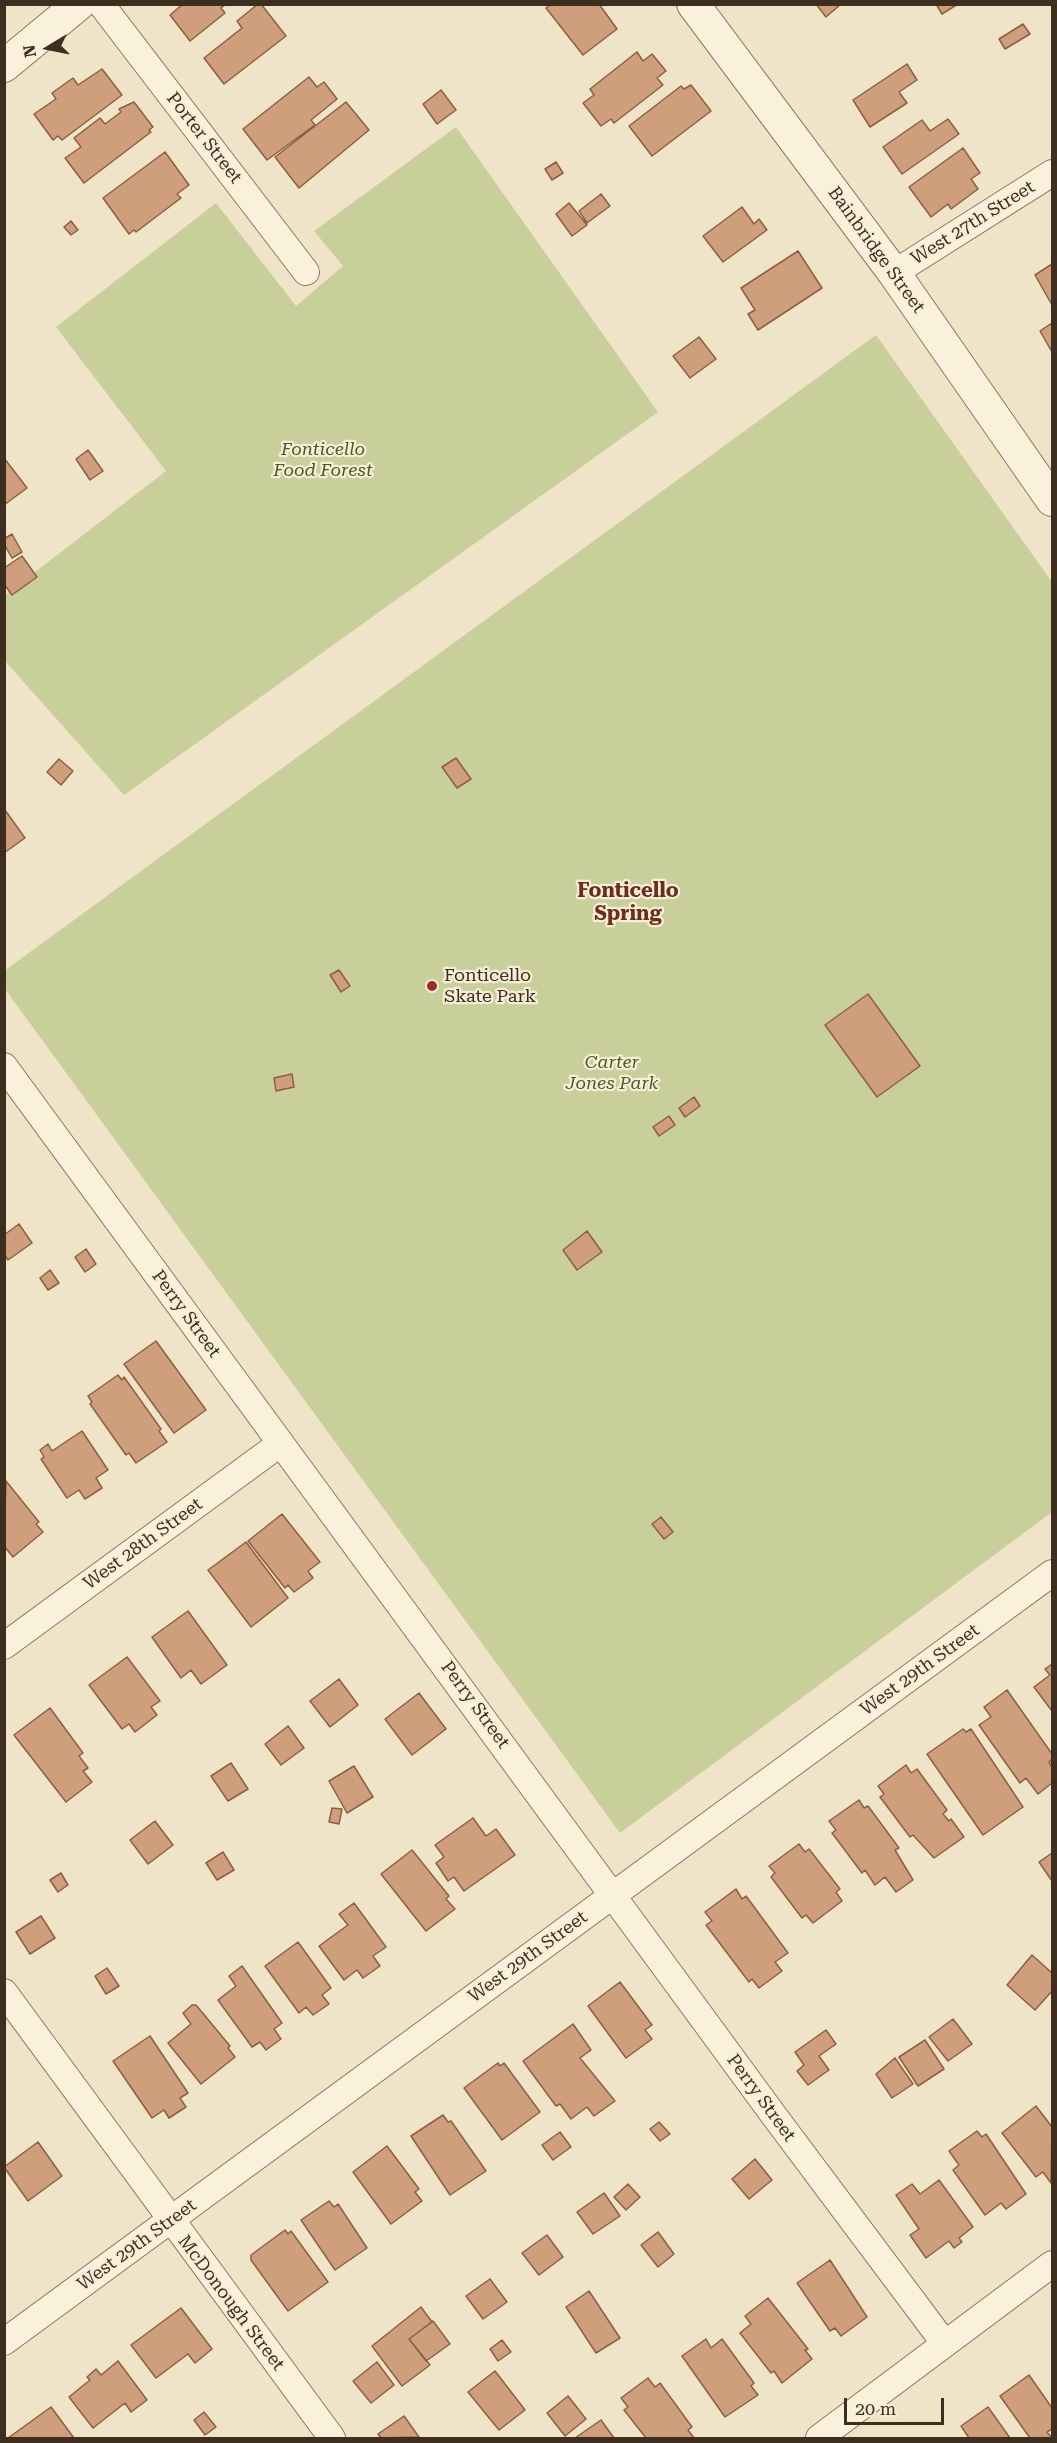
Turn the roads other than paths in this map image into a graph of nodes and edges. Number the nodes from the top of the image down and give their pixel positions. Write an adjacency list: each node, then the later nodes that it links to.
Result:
1 (79, 4): 4 (street)
2 (101, 4): 6 (street, Porter Street)
3 (693, 4): 7 (street, Bainbridge Street)
4 (4, 66)
5 (1053, 173): 7 (street, West 27th Street)
6 (306, 272)
7 (894, 273): 8 (street, Bainbridge Street)
8 (1053, 500)
9 (4, 1065): 10 (street, Perry Street)
10 (281, 1443): 12 (street, West 28th Street); 13 (street, Perry Street)
11 (1052, 1574): 13 (street, West 29th Street)
12 (4, 1646)
13 (613, 1894): 15 (street, West 29th Street); 18 (street, Perry Street)
14 (4, 1992): 15 (street, McDonough Street)
15 (170, 2221): 17 (street, West 29th Street); 19 (street, McDonough Street)
16 (1053, 2264): 18 (street)
17 (4, 2342)
18 (945, 2344): 20 (street)
19 (332, 2439)
20 (819, 2439)

